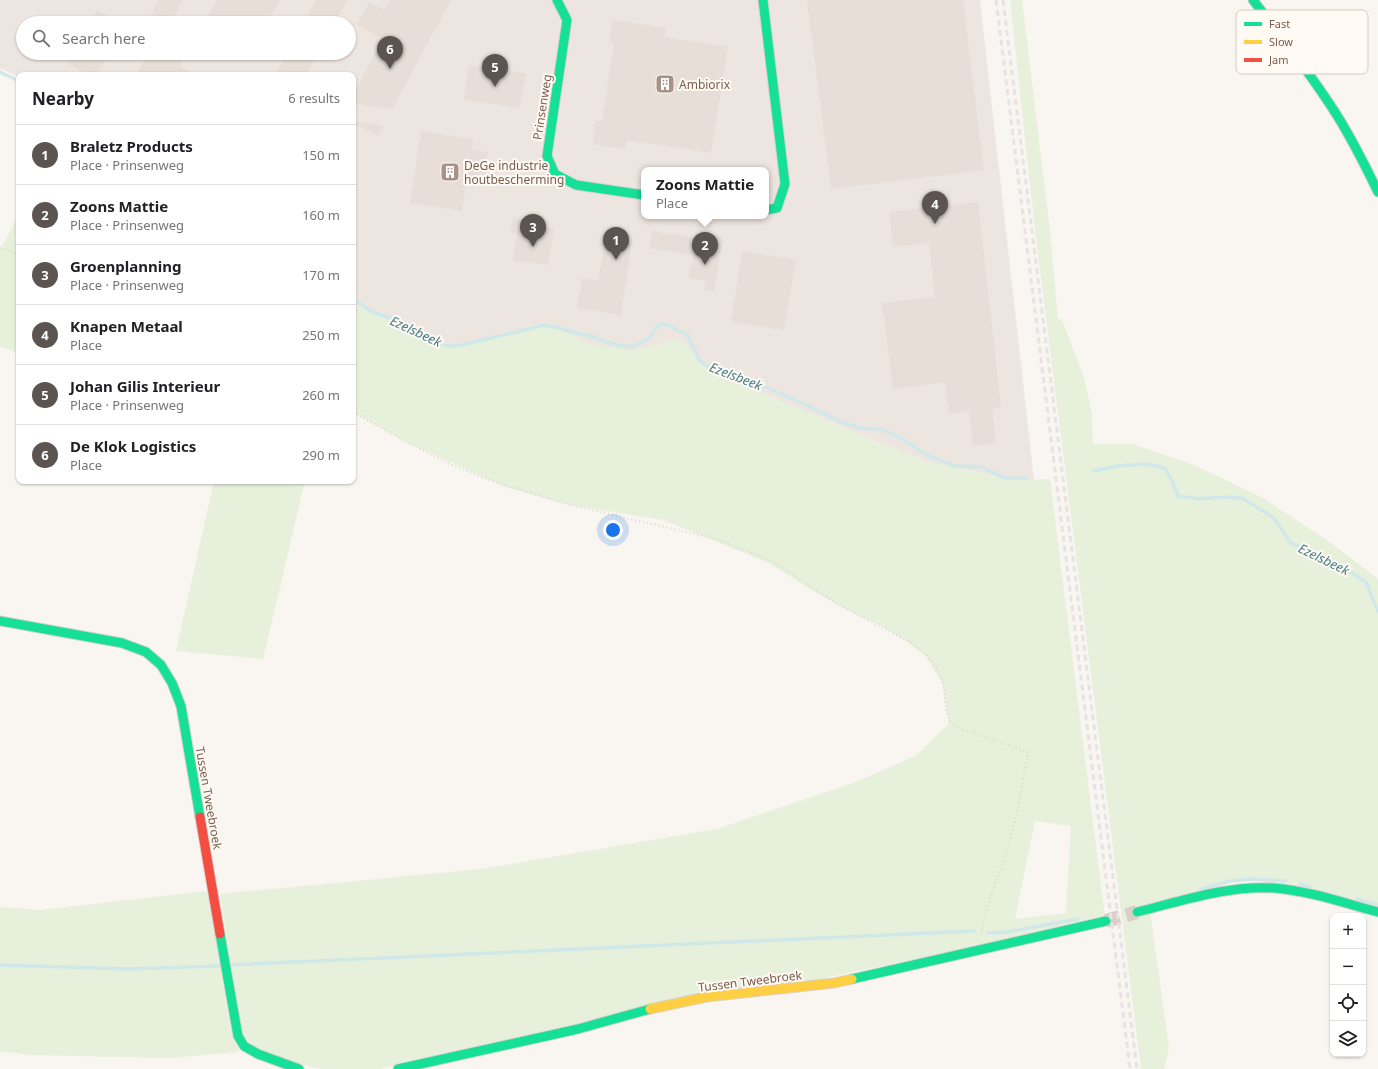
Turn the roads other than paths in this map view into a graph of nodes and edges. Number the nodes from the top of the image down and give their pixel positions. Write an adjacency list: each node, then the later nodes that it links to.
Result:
1 (557, 0): 7 (street, Prinsenweg)
2 (764, 0): 8 (street)
3 (1252, 0): 4 (street)
4 (1260, 10)
5 (1308, 74): 6 (street)
6 (1378, 192)
7 (641, 195)
8 (769, 209)
9 (0, 621): 13 (street, Tussen Tweebroek)
10 (1137, 912): 11 (street)
11 (1378, 912)
12 (1106, 921): 14 (street, Tussen Tweebroek)
13 (299, 1069)
14 (398, 1069)

